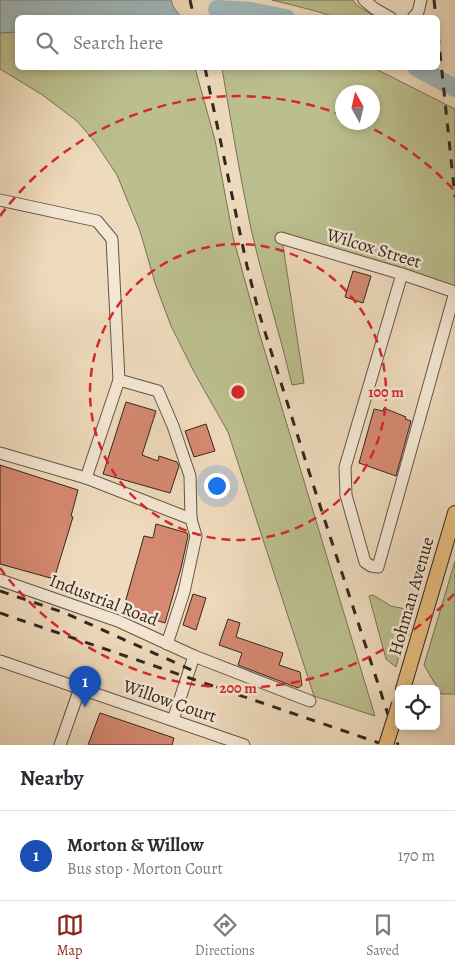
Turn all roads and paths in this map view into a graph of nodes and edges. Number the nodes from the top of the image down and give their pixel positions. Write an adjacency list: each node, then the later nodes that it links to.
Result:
1 (364, 0): 3 (street)
2 (421, 0): 4 (street)
3 (385, 15)
4 (416, 15)
5 (0, 200): 9 (street)
6 (282, 238): 7 (street, Wilcox Street)
7 (402, 274): 8 (street, Wilcox Street); 8 (street)
8 (455, 292)
9 (119, 380): 11 (street); 13 (street)
10 (0, 453): 11 (street)
11 (86, 478): 13 (street)
12 (455, 513): 18 (main road, Hohman Avenue)
13 (191, 519): 15 (street)
14 (0, 580): 15 (street, Industrial Road)
15 (167, 644): 16 (street, Industrial Road)
16 (194, 656): 20 (street, Industrial Road); 22 (street)
17 (0, 661): 19 (street, Willow Court)
18 (404, 685)
19 (80, 688): 22 (street, Willow Court); 23 (street)
20 (310, 701)
21 (395, 717): 25 (main road, bridge)
22 (173, 720): 24 (street, Willow Court)
23 (60, 745)
24 (242, 745)
25 (386, 745)

